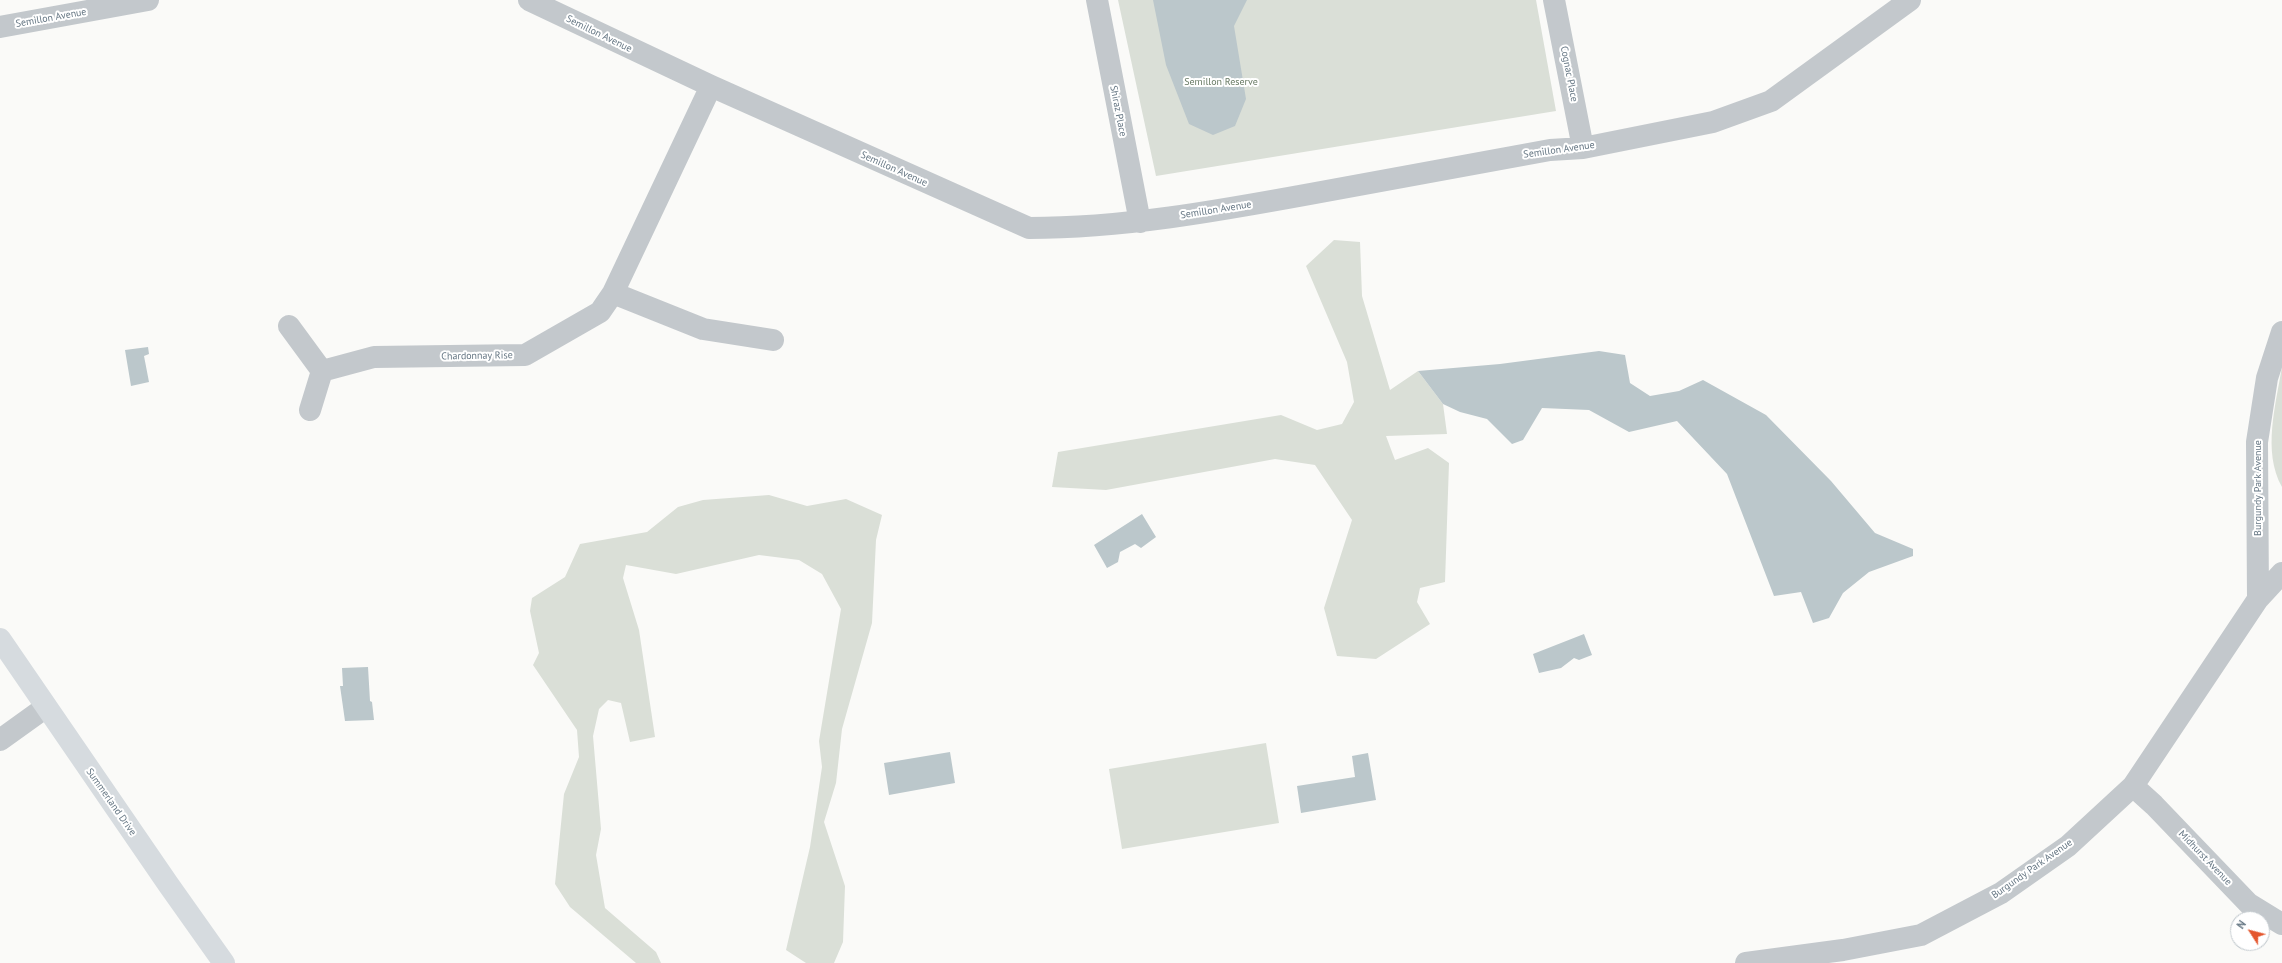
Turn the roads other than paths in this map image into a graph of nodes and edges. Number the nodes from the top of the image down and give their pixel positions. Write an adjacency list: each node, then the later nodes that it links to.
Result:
1 (148, 0): 6 (street, Semillon Avenue)
2 (529, 0): 7 (street, Semillon Avenue)
3 (1097, 0): 9 (street, Shiraz Place)
4 (1554, 0): 8 (street, Cognac Place)
5 (1910, 0): 8 (street, Semillon Avenue)
6 (0, 27)
7 (711, 86): 9 (street, Semillon Avenue); 10 (street, Chardonnay Rise)
8 (1583, 148): 9 (street, Semillon Avenue)
9 (1140, 222)
10 (613, 293): 13 (street); 14 (street, Chardonnay Rise)
11 (289, 326): 14 (street)
12 (2282, 332): 17 (street, Burgundy Park Avenue)
13 (773, 340)
14 (322, 371): 15 (street)
15 (310, 410)
16 (2282, 573): 17 (street, Burgundy Park Avenue)
17 (2258, 599): 21 (street, Burgundy Park Avenue)
18 (0, 639): 19 (main road, Summerland Drive)
19 (46, 707): 20 (street); 23 (main road, Summerland Drive)
20 (0, 740)
21 (2132, 786): 22 (street, Midhurst Avenue); 24 (street, Burgundy Park Avenue)
22 (2282, 924)
23 (224, 963)
24 (1746, 963)

